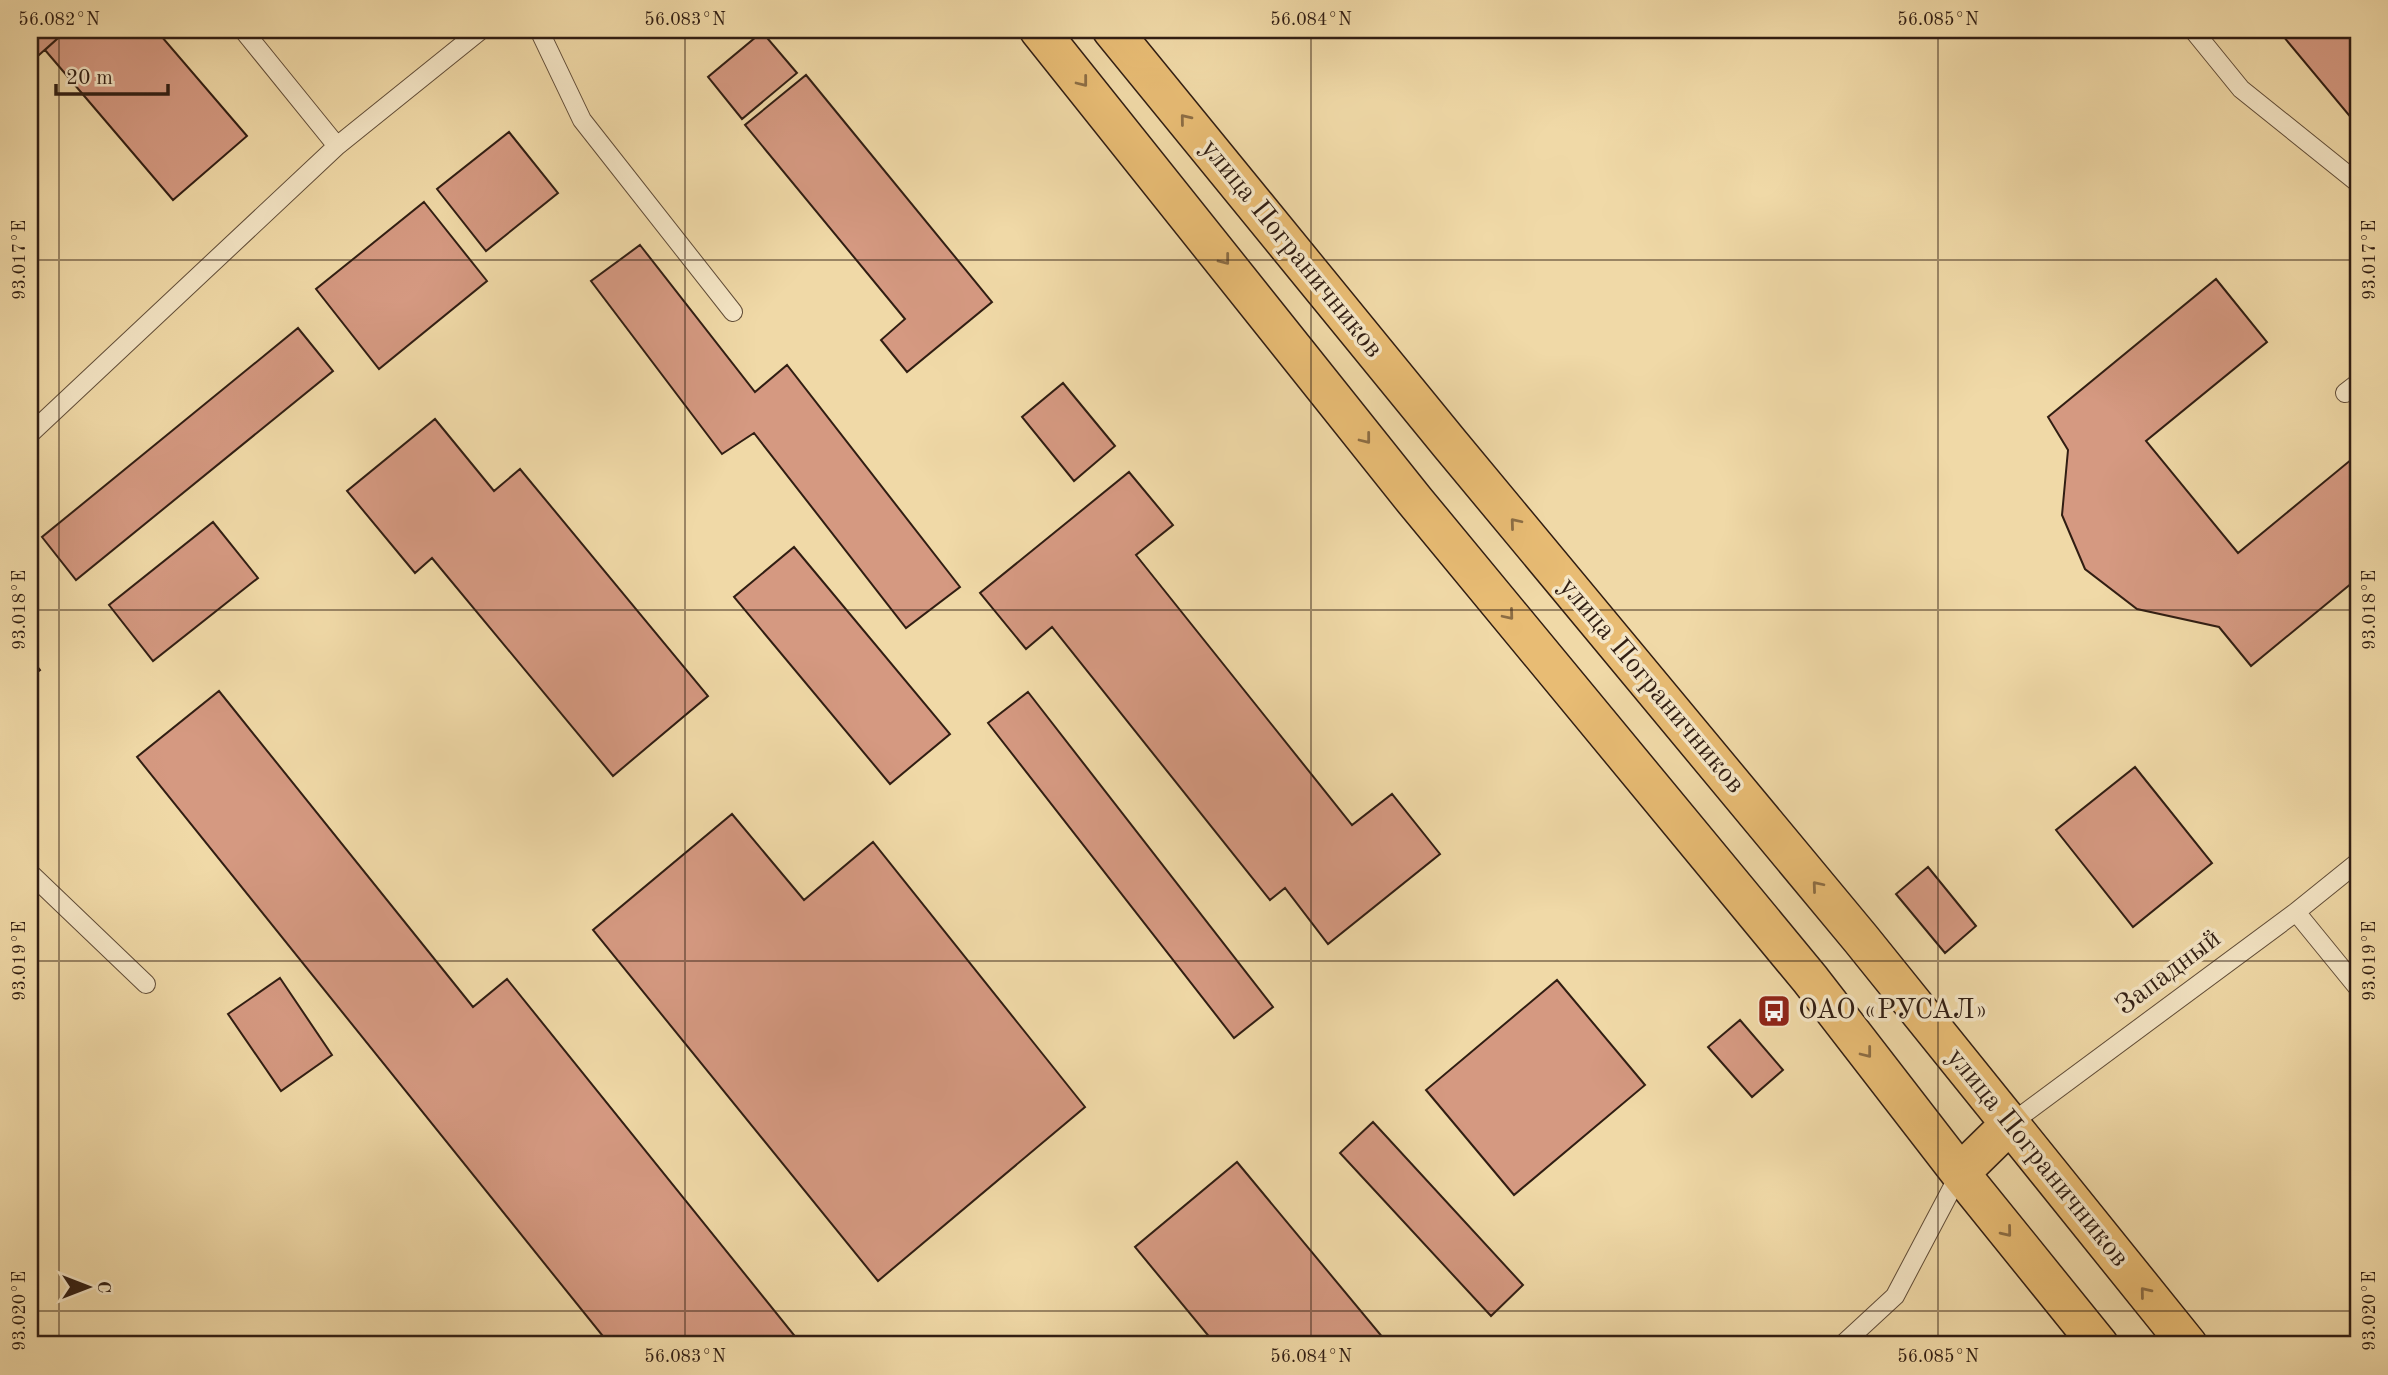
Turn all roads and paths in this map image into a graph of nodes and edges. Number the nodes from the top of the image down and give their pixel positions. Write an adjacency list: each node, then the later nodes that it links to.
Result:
1 (243, 30): 7 (lane)
2 (481, 30): 7 (lane)
3 (539, 30): 9 (lane)
4 (1040, 30): 17 (main road, улица Пограничников, one-way to 17)
5 (1112, 30): 16 (main road, улица Пограничников, one-way to 5)
6 (2193, 30): 8 (lane)
7 (337, 146): 10 (lane)
8 (2358, 183)
9 (733, 312)
10 (30, 434)
11 (2358, 862): 13 (lane, Западный)
12 (30, 873): 14 (lane)
13 (2296, 912): 15 (lane); 16 (lane, Западный)
14 (146, 984)
15 (2358, 988)
16 (2010, 1124): 17 (main road); 20 (main road, улица Пограничников, one-way to 16)
17 (1959, 1173): 18 (lane); 19 (main road, улица Пограничников, one-way to 19)
18 (1842, 1345)
19 (2099, 1345)
20 (2188, 1345)

